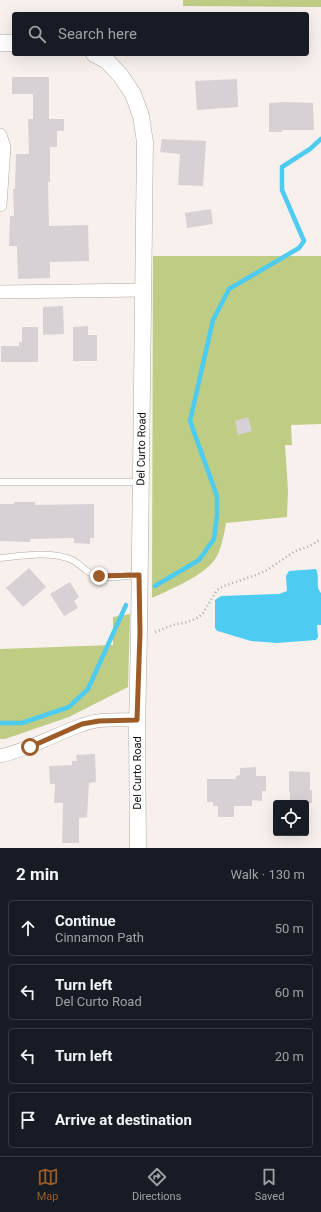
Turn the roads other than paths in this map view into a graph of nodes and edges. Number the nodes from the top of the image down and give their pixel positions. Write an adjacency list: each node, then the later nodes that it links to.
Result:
1 (0, 43): 2 (street)
2 (12, 43)
3 (100, 58): 6 (street, Del Curto Road)
4 (0, 135): 5 (street)
5 (0, 205)
6 (143, 290): 7 (street); 9 (street, Del Curto Road)
7 (0, 292)
8 (0, 482): 9 (lane)
9 (140, 482): 11 (street, Del Curto Road)
10 (0, 558): 11 (lane)
11 (139, 575): 12 (street, Del Curto Road)
12 (137, 720): 13 (street); 14 (street, Del Curto Road)
13 (0, 756)
14 (138, 848)

